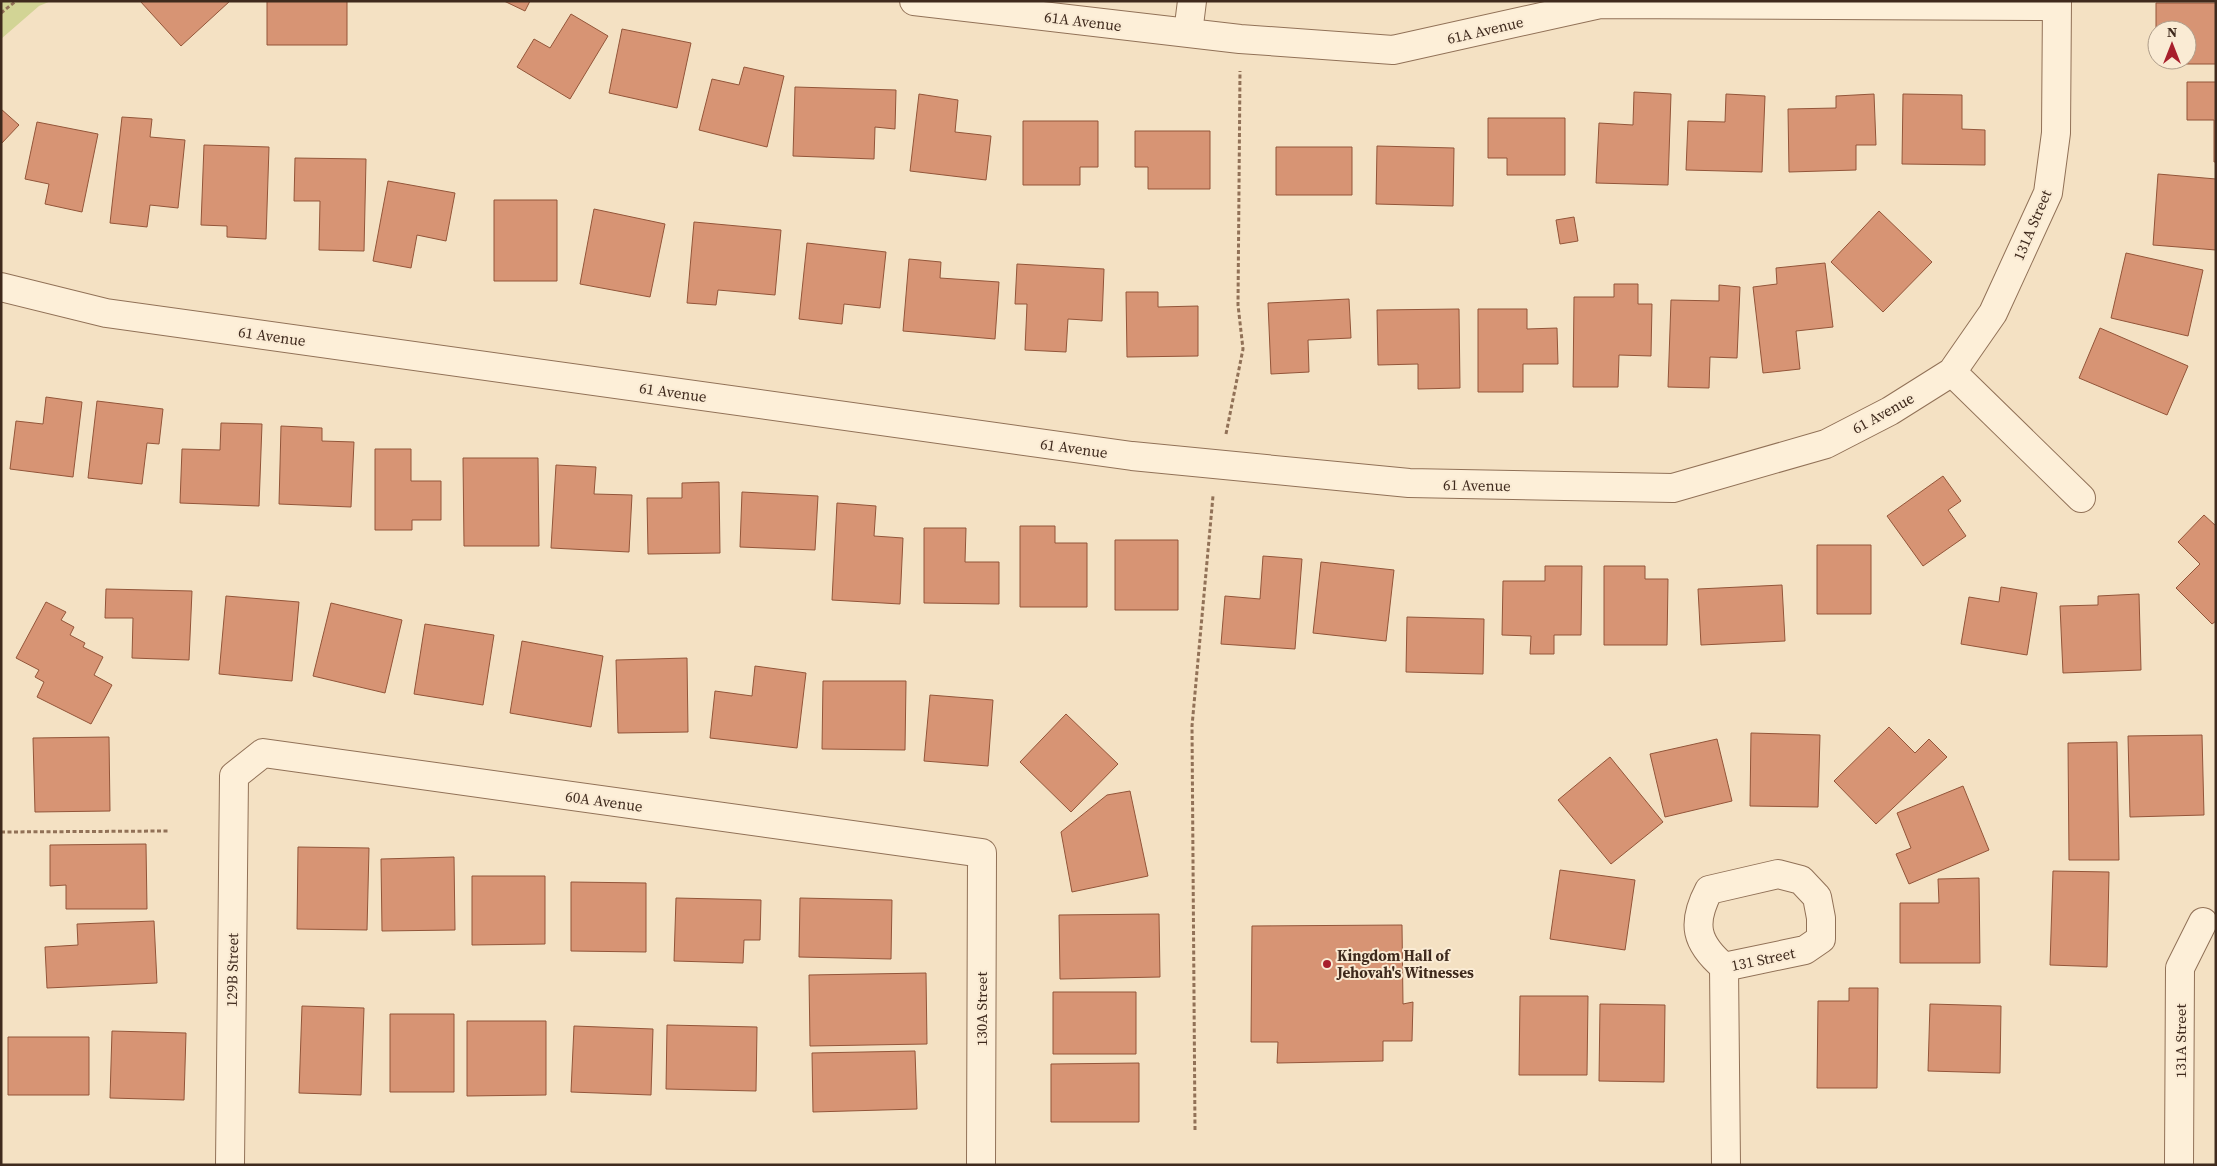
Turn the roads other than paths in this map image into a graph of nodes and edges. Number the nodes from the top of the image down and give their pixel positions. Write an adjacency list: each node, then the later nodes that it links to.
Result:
1 (914, 1): 5 (street, 61A Avenue)
2 (1192, 1): 5 (street)
3 (1667, 2): 4 (street, 61A Avenue); 5 (street, 61A Avenue)
4 (2057, 4): 7 (street, 131A Street)
5 (1188, 33)
6 (1, 288): 7 (street, 61 Avenue)
7 (1952, 372): 8 (street)
8 (2081, 498)
9 (234, 776): 10 (street, 60A Avenue); 13 (street, 129B Street)
10 (982, 854): 14 (street, 130A Street)
11 (2203, 922): 16 (street, 131A Street)
12 (1724, 967): 12 (street, 131 Street); 15 (street, 131 Street)
13 (230, 1165)
14 (981, 1165)
15 (1726, 1165)
16 (2179, 1165)

